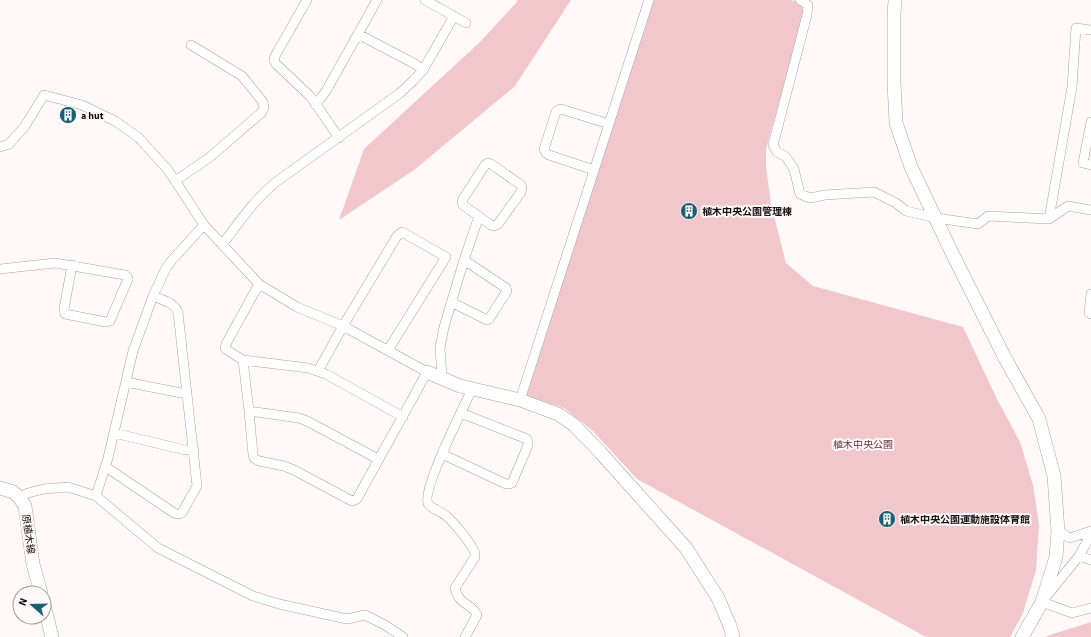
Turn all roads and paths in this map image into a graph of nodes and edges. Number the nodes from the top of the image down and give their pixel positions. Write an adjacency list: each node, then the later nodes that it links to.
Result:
1 (307, 0): 13 (street)
2 (377, 0): 10 (street)
3 (425, 0): 7 (street)
4 (649, 0): 15 (street)
5 (800, 0): 23 (street)
6 (895, 0): 23 (street)
7 (454, 16): 8 (street); 12 (street)
8 (466, 23)
9 (1091, 30): 24 (street)
10 (358, 34): 12 (street); 13 (street)
11 (191, 45): 20 (street)
12 (423, 70): 16 (street)
13 (315, 104): 16 (street)
14 (1091, 122): 18 (street)
15 (609, 124): 19 (street); 19 (street)
16 (339, 138): 26 (street)
17 (0, 148): 20 (street)
18 (1091, 165)
19 (594, 170): 45 (street)
20 (175, 181): 25 (street)
21 (1091, 210): 24 (street)
22 (480, 217): 22 (street); 28 (street)
23 (936, 218): 24 (street); 57 (street)
24 (1049, 219)
25 (204, 225): 26 (street); 33 (street)
26 (222, 244): 31 (street)
27 (446, 257): 28 (street); 36 (street); 37 (street)
28 (463, 263): 34 (street); 34 (street)
29 (72, 265): 29 (street); 30 (street)
30 (0, 269)
31 (259, 284): 36 (street); 38 (street)
32 (1091, 294): 35 (street)
33 (153, 296): 42 (street); 44 (street)
34 (451, 302): 41 (street)
35 (1091, 314)
36 (343, 326): 37 (street); 39 (street)
37 (388, 350): 40 (street)
38 (243, 360): 39 (street); 46 (street)
39 (318, 371): 48 (street)
40 (427, 372): 41 (street); 48 (street)
41 (442, 377): 43 (street)
42 (126, 382): 44 (street); 49 (street)
43 (472, 389): 45 (street); 47 (street)
44 (187, 394): 50 (street)
45 (520, 400): 69 (street)
46 (249, 411): 52 (street); 52 (street)
47 (461, 413): 51 (street); 51 (street)
48 (403, 417): 52 (street)
49 (114, 433): 50 (street); 53 (street)
50 (194, 450): 53 (street)
51 (442, 454): 68 (street)
52 (378, 460)
53 (106, 467): 55 (street)
54 (0, 488): 56 (street)
55 (96, 496): 56 (street); 67 (street)
56 (19, 497): 62 (street, 原植木線)
57 (1058, 531): 58 (street); 63 (street)
58 (1091, 531)
59 (1091, 534): 60 (street)
60 (1080, 556): 61 (street); 63 (street)
61 (1091, 560)
62 (39, 585)
63 (1042, 602): 64 (street); 70 (street)
64 (1091, 608)
65 (49, 625): 66 (street)
66 (52, 637)
67 (403, 637)
68 (465, 637)
69 (733, 637)
70 (1022, 637)

